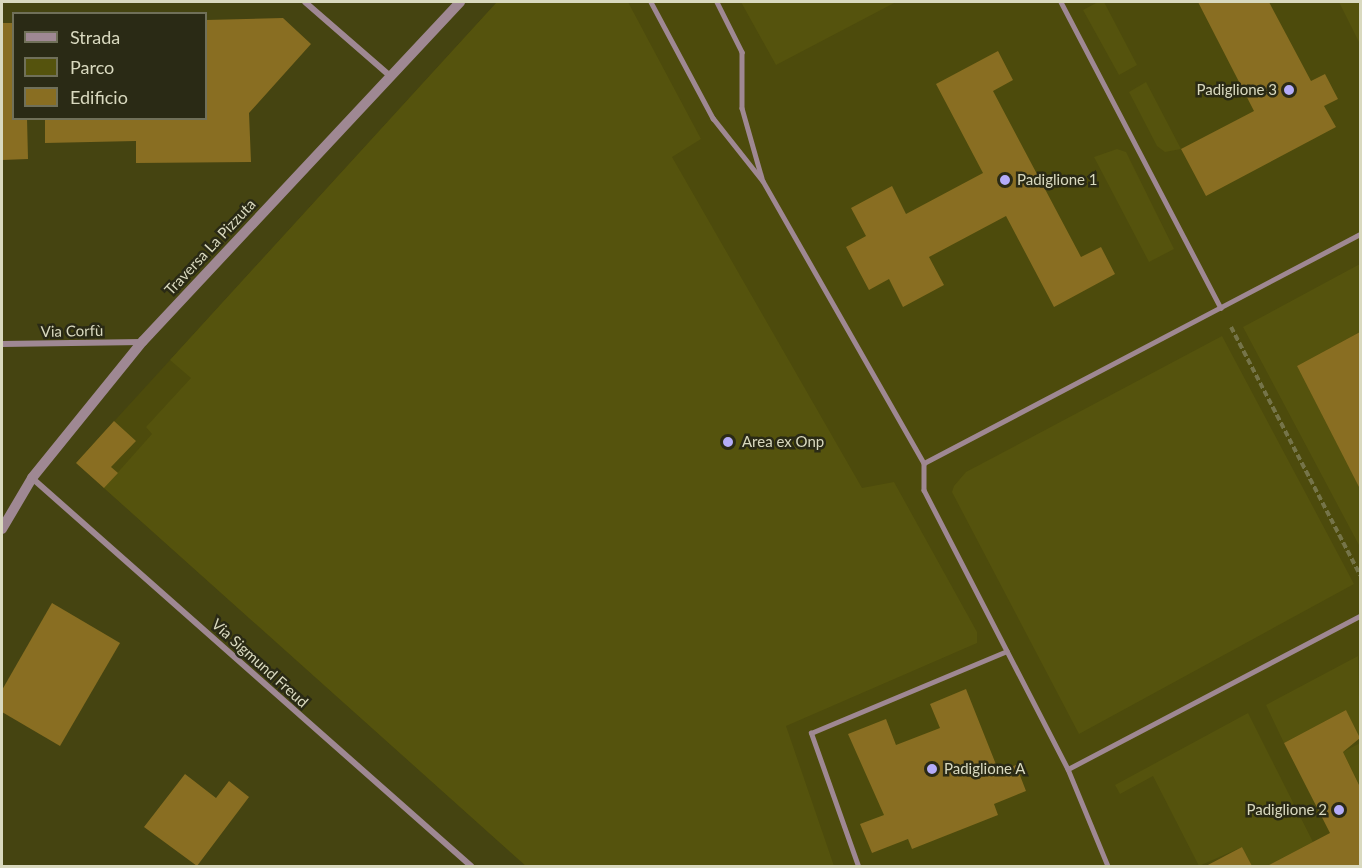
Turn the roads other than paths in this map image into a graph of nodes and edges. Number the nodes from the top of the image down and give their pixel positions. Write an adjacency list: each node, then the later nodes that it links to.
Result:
1 (305, 2): 6 (street)
2 (460, 2): 6 (street, Traversa La Pizzuta)
3 (651, 2): 7 (lane)
4 (717, 2): 7 (lane)
5 (1061, 2): 9 (lane)
6 (390, 76): 10 (street, Traversa La Pizzuta)
7 (763, 181): 12 (lane)
8 (1360, 234): 9 (lane)
9 (1221, 308): 12 (lane)
10 (143, 342): 11 (street, Via Corfù); 13 (street, Traversa La Pizzuta)
11 (2, 344)
12 (924, 463): 16 (lane)
13 (32, 478): 14 (street, Traversa La Pizzuta); 18 (street, Via Sigmund Freud)
14 (2, 529)
15 (1360, 616): 17 (lane)
16 (1007, 651): 17 (lane); 19 (lane)
17 (1068, 769): 20 (lane)
18 (471, 867)
19 (858, 867)
20 (1108, 867)

